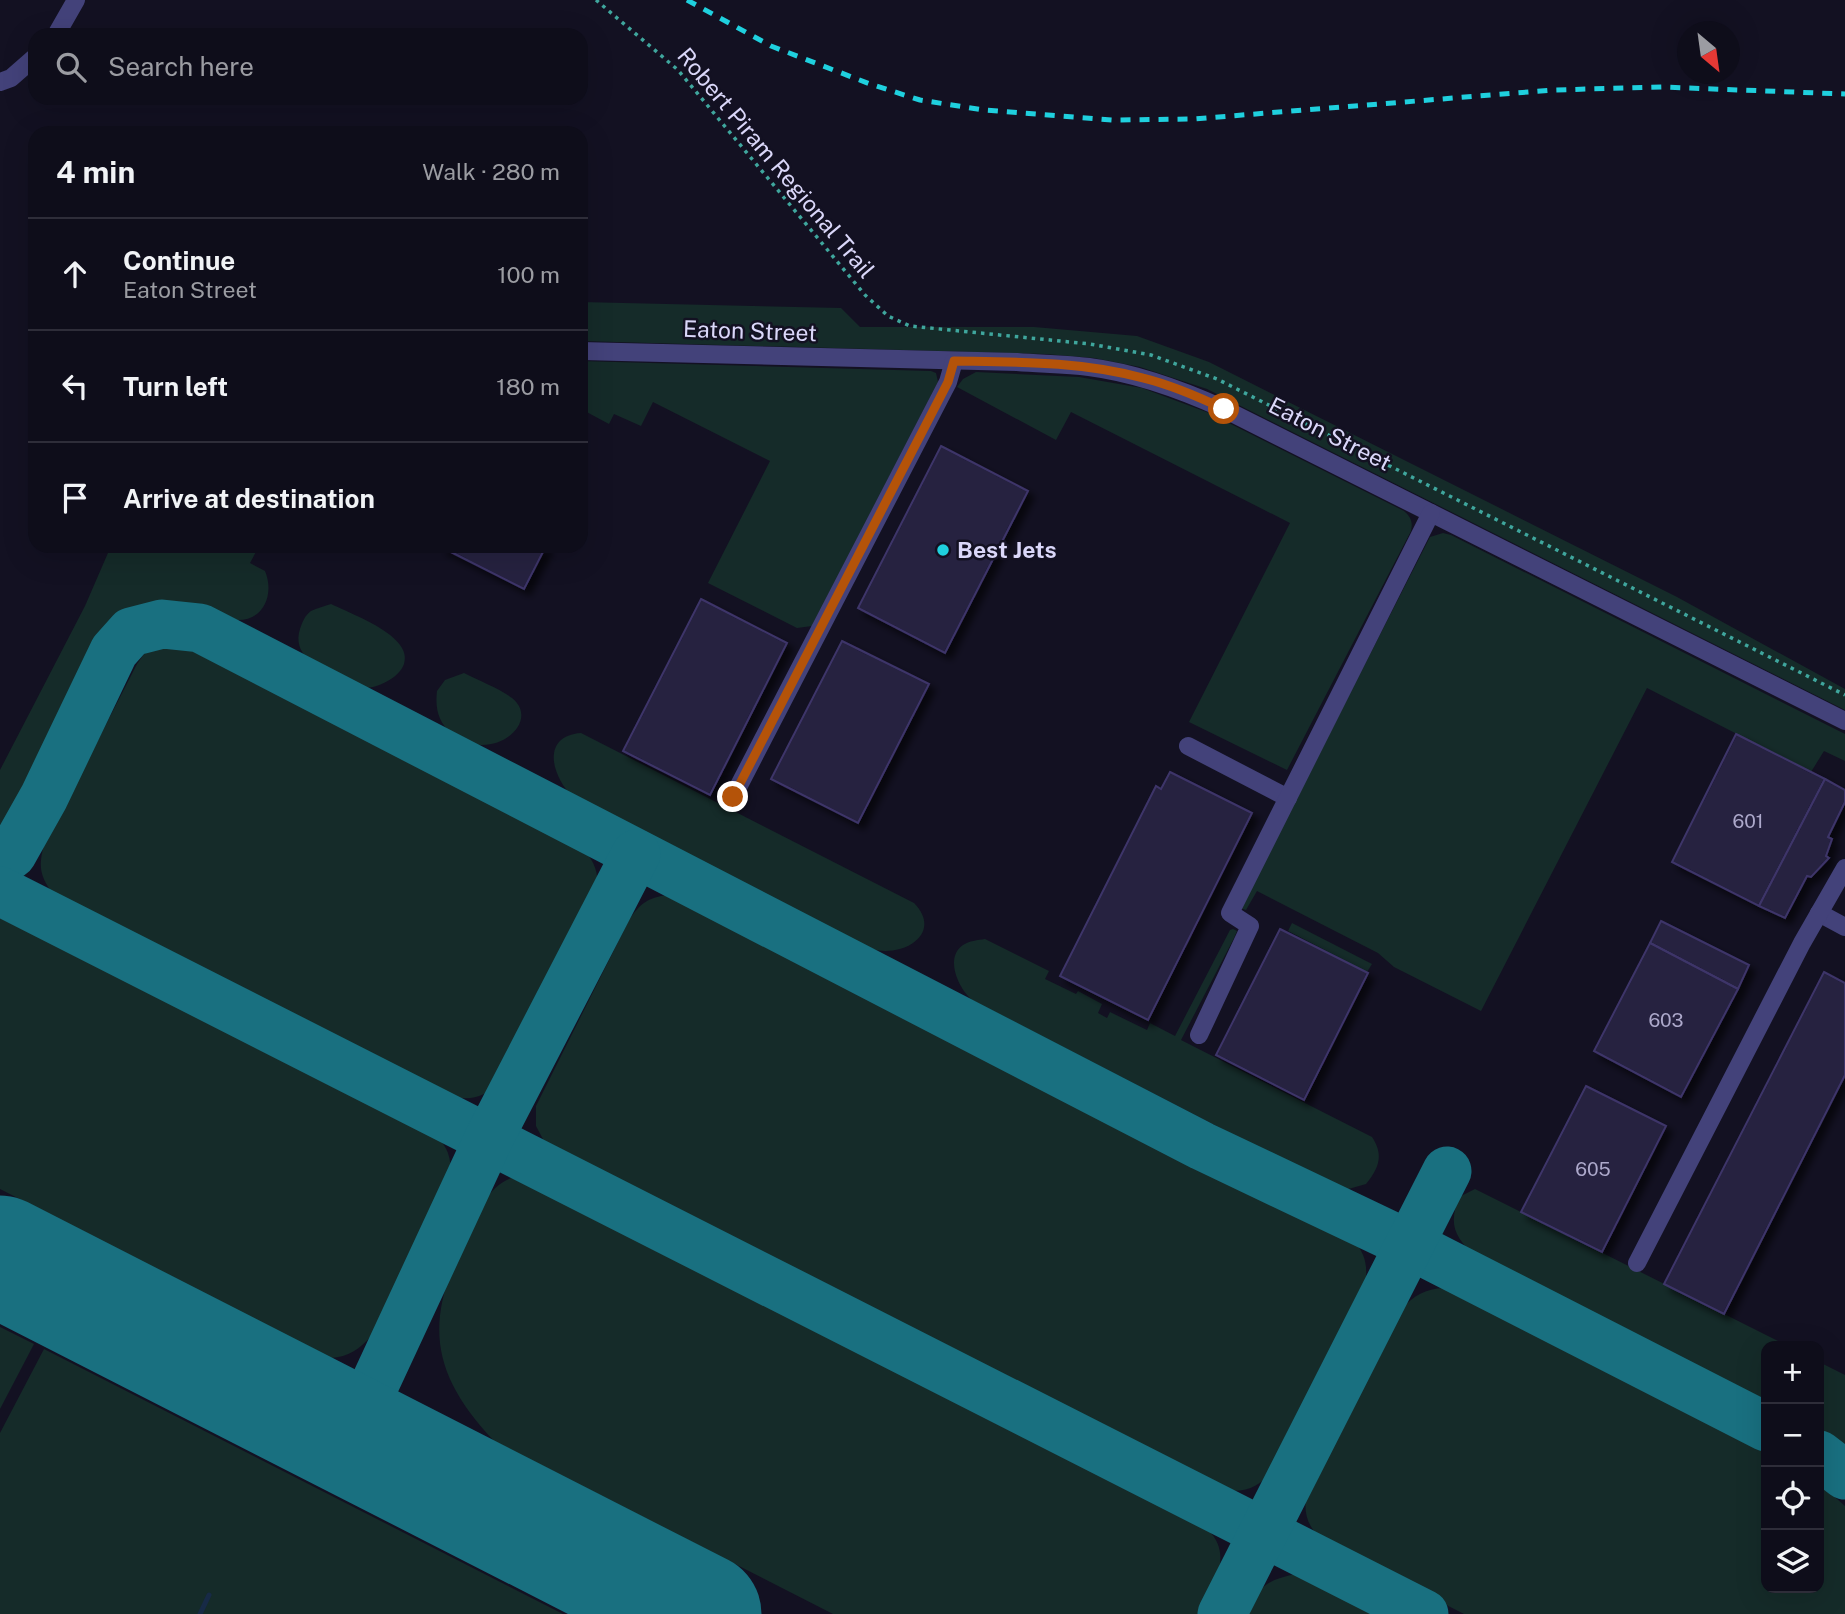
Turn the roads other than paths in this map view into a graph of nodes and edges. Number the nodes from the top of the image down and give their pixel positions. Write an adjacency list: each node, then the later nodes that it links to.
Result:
1 (76, 0): 2 (street)
2 (61, 28)
3 (28, 63): 4 (street)
4 (0, 82)
5 (588, 351): 6 (street, Eaton Street)
6 (954, 361): 7 (street, Eaton Street); 10 (street)
7 (1431, 513): 8 (street, Eaton Street); 11 (street)
8 (1845, 721)
9 (1188, 746): 11 (street)
10 (733, 797)
11 (1288, 798): 15 (street)
12 (1845, 868): 13 (street)
13 (1819, 913): 14 (street); 16 (street)
14 (1845, 927)
15 (1199, 1035)
16 (1637, 1263)

